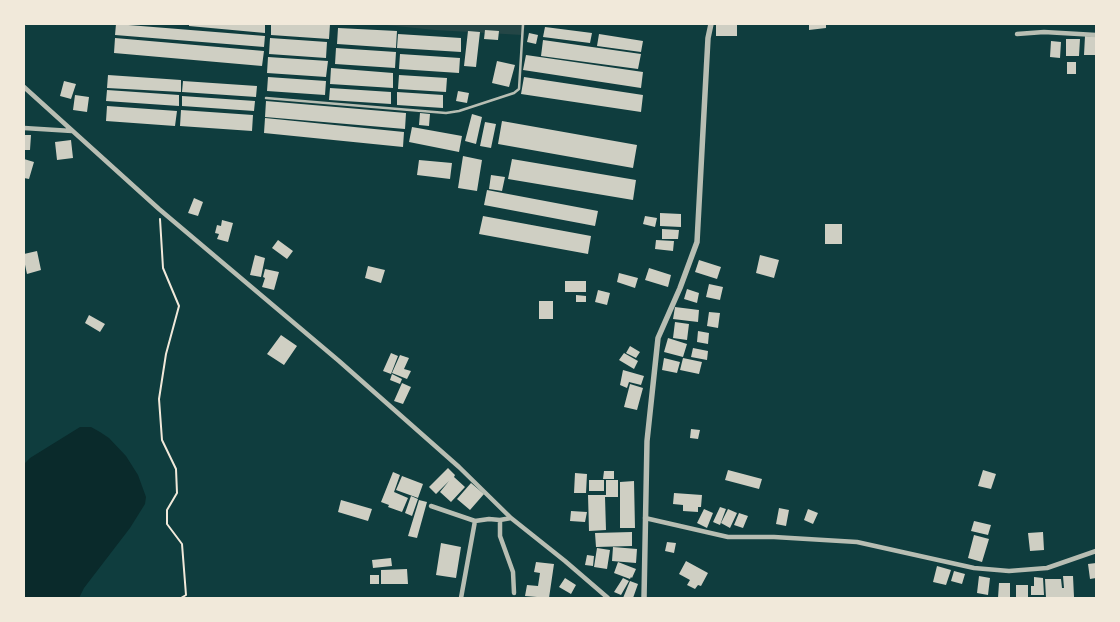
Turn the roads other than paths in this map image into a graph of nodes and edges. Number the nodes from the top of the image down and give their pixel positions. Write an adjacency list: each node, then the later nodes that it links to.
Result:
1 (523, 24): 6 (lane)
2 (711, 24): 11 (street)
3 (1017, 34): 4 (street)
4 (1096, 35)
5 (24, 87): 8 (street)
6 (266, 98)
7 (24, 128): 8 (street)
8 (72, 131): 10 (street)
9 (431, 506): 13 (street)
10 (511, 518): 12 (street); 17 (street)
11 (645, 518): 14 (street); 18 (street)
12 (500, 520): 13 (street); 15 (street)
13 (475, 521): 16 (street)
14 (1096, 551)
15 (514, 592)
16 (461, 598)
17 (608, 598)
18 (644, 598)

